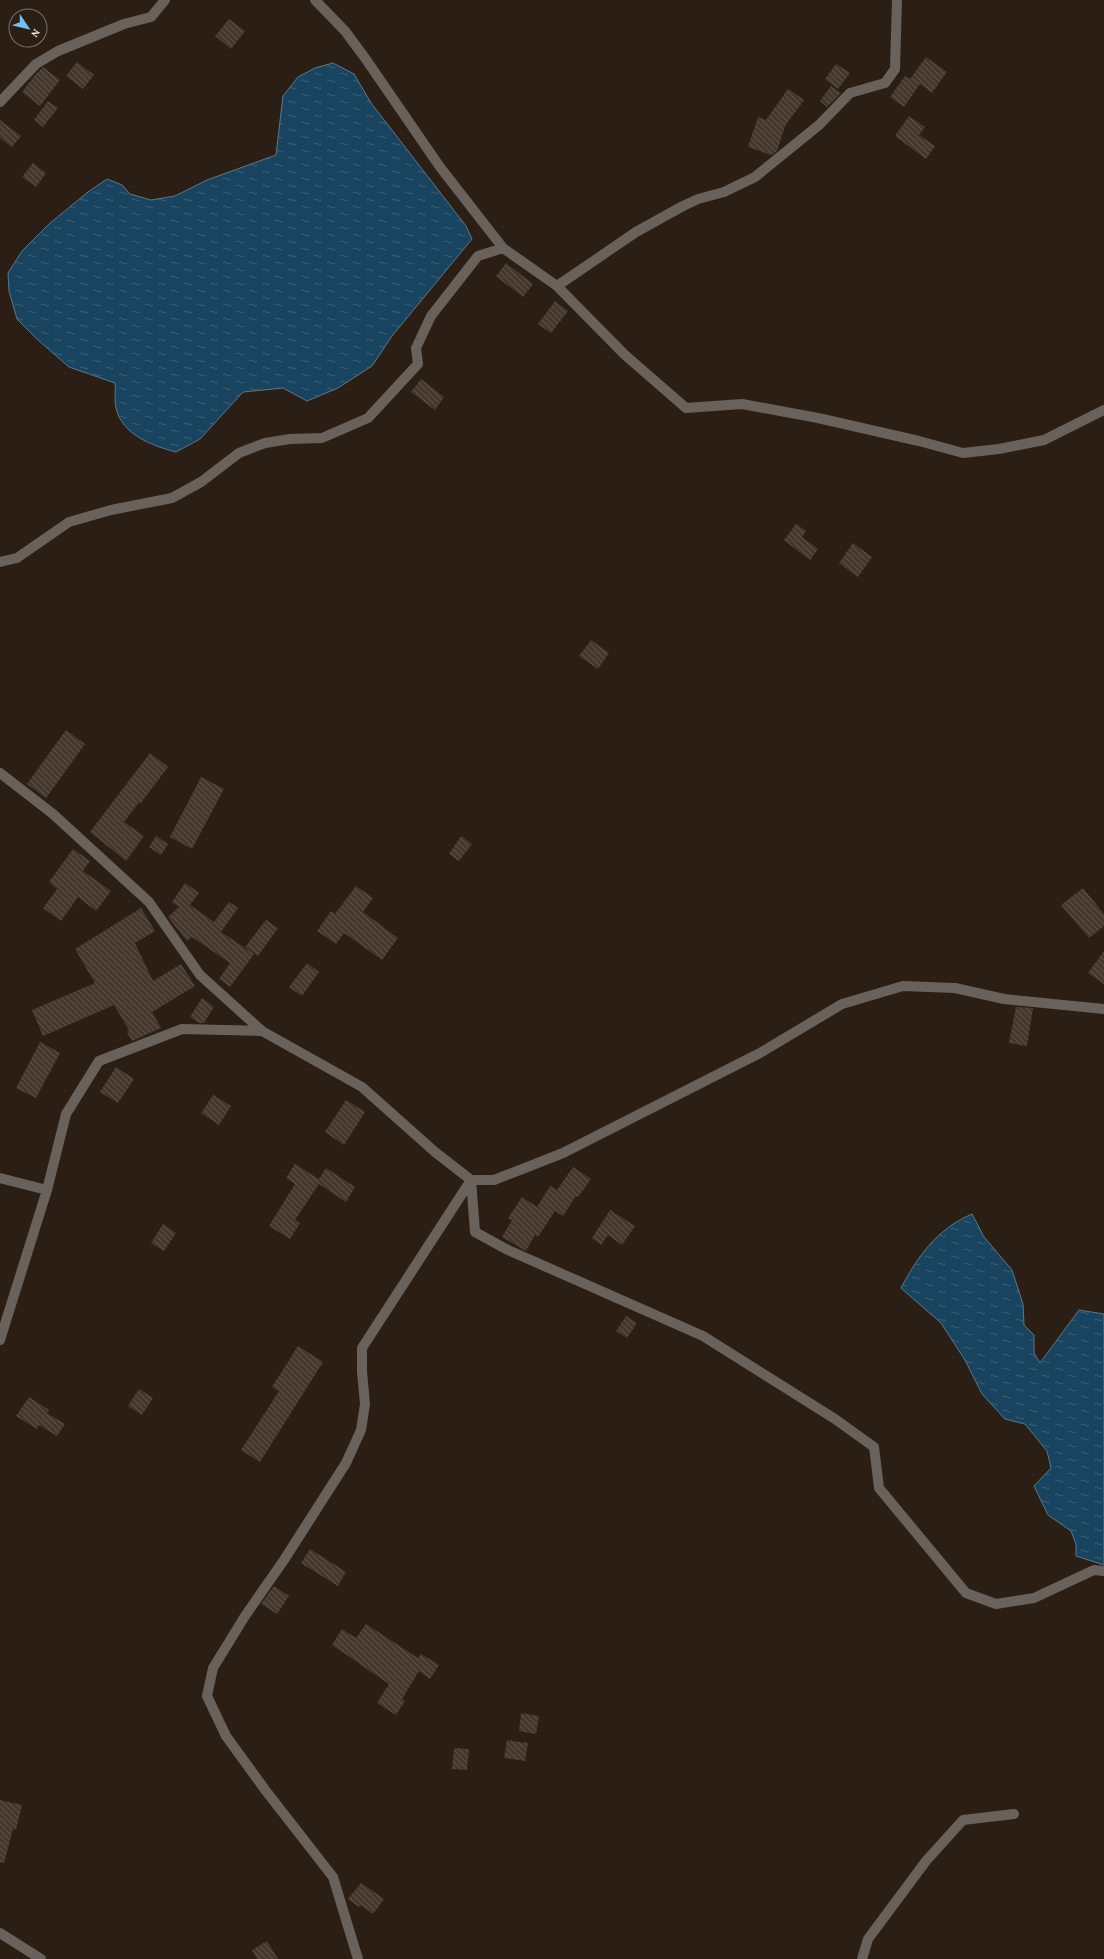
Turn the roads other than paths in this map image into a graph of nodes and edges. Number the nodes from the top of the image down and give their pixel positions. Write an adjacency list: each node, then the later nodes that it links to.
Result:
1 (166, 0): 4 (street)
2 (315, 0): 5 (street)
3 (897, 0): 6 (street)
4 (0, 102)
5 (503, 248): 6 (street); 8 (street)
6 (557, 286): 7 (street)
7 (1104, 410)
8 (0, 562)
9 (0, 773): 11 (street)
10 (1104, 1010): 13 (street)
11 (262, 1031): 13 (street); 14 (street)
12 (0, 1178): 14 (street)
13 (471, 1180): 16 (street); 20 (street)
14 (47, 1190): 15 (street)
15 (0, 1340)
16 (1104, 1571)
17 (1014, 1814): 21 (street)
18 (0, 1933): 19 (street)
19 (41, 1959)
20 (358, 1959)
21 (862, 1959)

